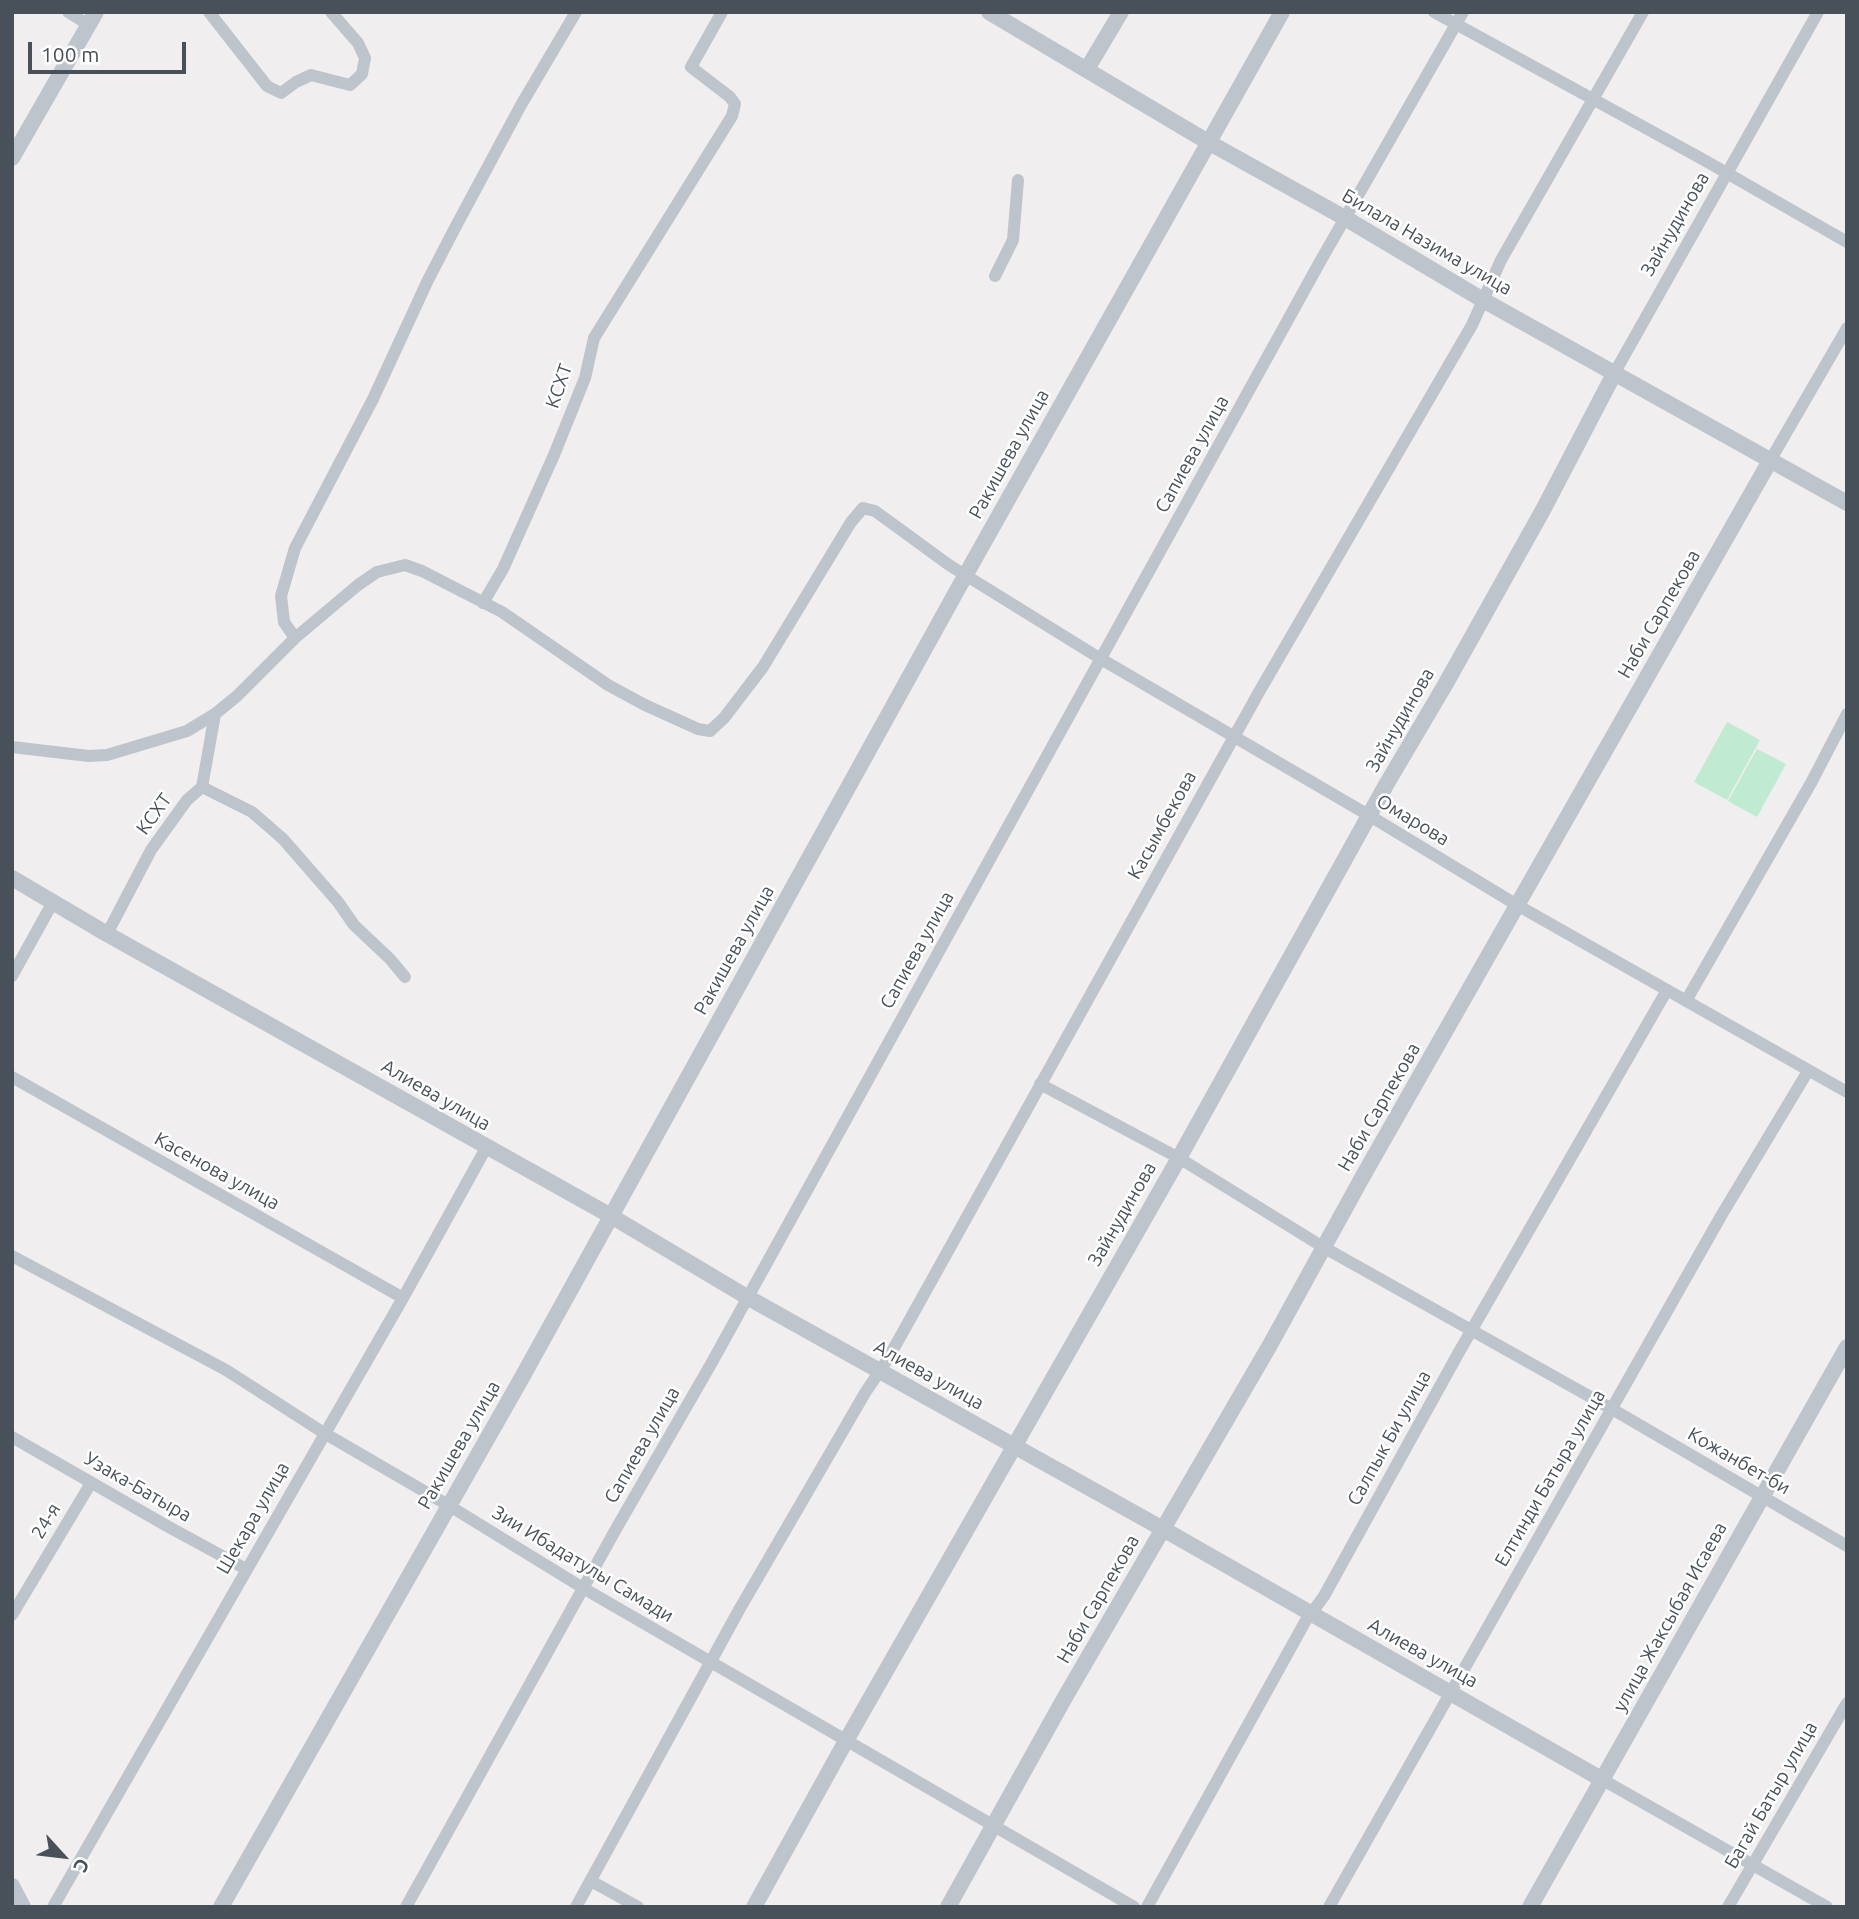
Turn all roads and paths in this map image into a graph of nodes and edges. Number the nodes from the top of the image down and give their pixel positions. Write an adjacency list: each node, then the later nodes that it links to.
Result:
1 (68, 12): 12 (street)
2 (209, 12): 3 (street)
3 (331, 12)
4 (576, 12): 30 (street)
5 (722, 12): 29 (street, КСХТ)
6 (989, 12): 14 (street, Билала Назима улица)
7 (1121, 12): 14 (street)
8 (1282, 12): 16 (street, Ракишева улица)
9 (1434, 12): 13 (street)
10 (1643, 12): 15 (street, Касымбекова)
11 (1818, 12): 18 (street, Зайнудинова)
12 (93, 18): 17 (street)
13 (1460, 18): 15 (street); 20 (street, Сапиева улица)
14 (1087, 69): 16 (street, Билала Назима улица)
15 (1593, 99): 18 (street); 23 (street, Касымбекова)
16 (1208, 142): 20 (street, Билала Назима улица); 28 (street, Ракишева улица)
17 (12, 158)
18 (1727, 174): 21 (street); 25 (street, Зайнудинова)
19 (1018, 180): 22 (street)
20 (1345, 218): 23 (street, Билала Назима улица); 31 (street, Сапиева улица)
21 (1847, 242)
22 (995, 276)
23 (1483, 300): 25 (street, Билала Назима улица); 34 (street, Касымбекова)
24 (1847, 328): 26 (street, Наби Сарпекова)
25 (1615, 372): 26 (street, Билала Назима улица); 37 (street, Зайнудинова)
26 (1771, 459): 27 (street, Билала Назима улица); 40 (street, Наби Сарпекова)
27 (1847, 503)
28 (965, 576): 29 (street, Омарова); 31 (street, Омарова); 52 (street, Ракишева улица)
29 (483, 603): 30 (street)
30 (295, 638): 32 (street)
31 (1101, 659): 34 (street, Омарова); 55 (street, Сапиева улица)
32 (215, 714): 35 (street); 36 (street)
33 (1847, 714): 45 (street)
34 (1234, 737): 37 (street, Омарова); 48 (street, Касымбекова)
35 (12, 747)
36 (202, 788): 41 (street, КСХТ); 43 (street)
37 (1370, 816): 40 (street, Омарова); 51 (street, Зайнудинова)
38 (12, 878): 39 (street, Алиева улица)
39 (53, 902): 41 (street, Алиева улица); 42 (street)
40 (1517, 905): 44 (street, Омарова); 53 (street, Наби Сарпекова)
41 (107, 934): 50 (street, Алиева улица)
42 (12, 976)
43 (405, 977)
44 (1667, 990): 45 (street, Омарова); 57 (street, Салпык Би улица)
45 (1686, 1001): 46 (street, Омарова)
46 (1808, 1070): 49 (street, Омарова); 60 (street, Елтинди Батыра улица)
47 (12, 1077): 56 (street, Касенова улица)
48 (1040, 1084): 51 (street, Кожанбет-би); 59 (street, Касымбекова)
49 (1847, 1092)
50 (486, 1148): 52 (street, Алиева улица); 56 (street, Шекара улица)
51 (1179, 1158): 53 (street, Кожанбет-би); 63 (street, Зайнудинова)
52 (611, 1216): 55 (street, Алиева улица); 66 (street, Ракишева улица)
53 (1323, 1247): 57 (street, Кожанбет-би); 67 (street, Наби Сарпекова)
54 (12, 1256): 61 (street, Зии Ибадатулы Самади)
55 (747, 1297): 59 (street, Алиева улица); 70 (street, Сапиева улица)
56 (403, 1298): 61 (street, Шекара улица)
57 (1472, 1329): 60 (street, Кожанбет-би); 72 (street, Салпык Би улица)
58 (1847, 1347): 65 (street, улица Жаксыбая Исаева)
59 (879, 1371): 63 (street, Алиева улица); 73 (street, Касымбекова)
60 (1612, 1409): 65 (street, Кожанбет-би); 74 (street, Елтинди Батыра улица)
61 (324, 1433): 66 (street, Зии Ибадатулы Самади); 69 (street, Шекара улица)
62 (12, 1437): 64 (street, Узака-Батыра)
63 (1015, 1447): 67 (street, Алиева улица); 76 (street, Зайнудинова)
64 (90, 1483): 69 (street, Узака-Батыра); 71 (street, 24-я)
65 (1761, 1497): 68 (street, Кожанбет-би); 77 (street, улица Жаксыбая Исаева)
66 (448, 1505): 70 (street, Зии Ибадатулы Самади); 84 (street, Ракишева улица)
67 (1163, 1529): 72 (street, Алиева улица); 78 (street, Наби Сарпекова)
68 (1847, 1546)
69 (246, 1569): 83 (street, Шекара улица)
70 (583, 1588): 73 (street, Зии Ибадатулы Самади); 85 (street, Сапиева улица)
71 (12, 1615)
72 (1311, 1615): 74 (street, Алиева улица); 91 (street, Салпык Би улица)
73 (712, 1663): 76 (street, Зии Ибадатулы Самади); 80 (street, Касымбекова)
74 (1449, 1691): 77 (street, Алиева улица); 92 (street, Елтинди Батыра улица)
75 (1847, 1703): 79 (street, Багай Батыр улица)
76 (846, 1740): 78 (street, Зии Ибадатулы Самади); 88 (street, Зайнудинова)
77 (1603, 1780): 79 (street, Алиева улица); 93 (street, улица Жаксыбая Исаева)
78 (994, 1826): 89 (street, Наби Сарпекова); 90 (street, Зии Ибадатулы Самади)
79 (1751, 1865): 94 (street, Багай Батыр улица); 95 (street, Алиева улица)
80 (591, 1881): 86 (street, Касымбекова); 87 (street)
81 (12, 1886): 82 (street)
82 (23, 1907)
83 (53, 1907)
84 (221, 1907)
85 (406, 1907)
86 (576, 1907)
87 (638, 1907)
88 (754, 1907)
89 (948, 1907)
90 (1134, 1907)
91 (1147, 1907)
92 (1329, 1907)
93 (1530, 1907)
94 (1728, 1907)
95 (1827, 1907)

